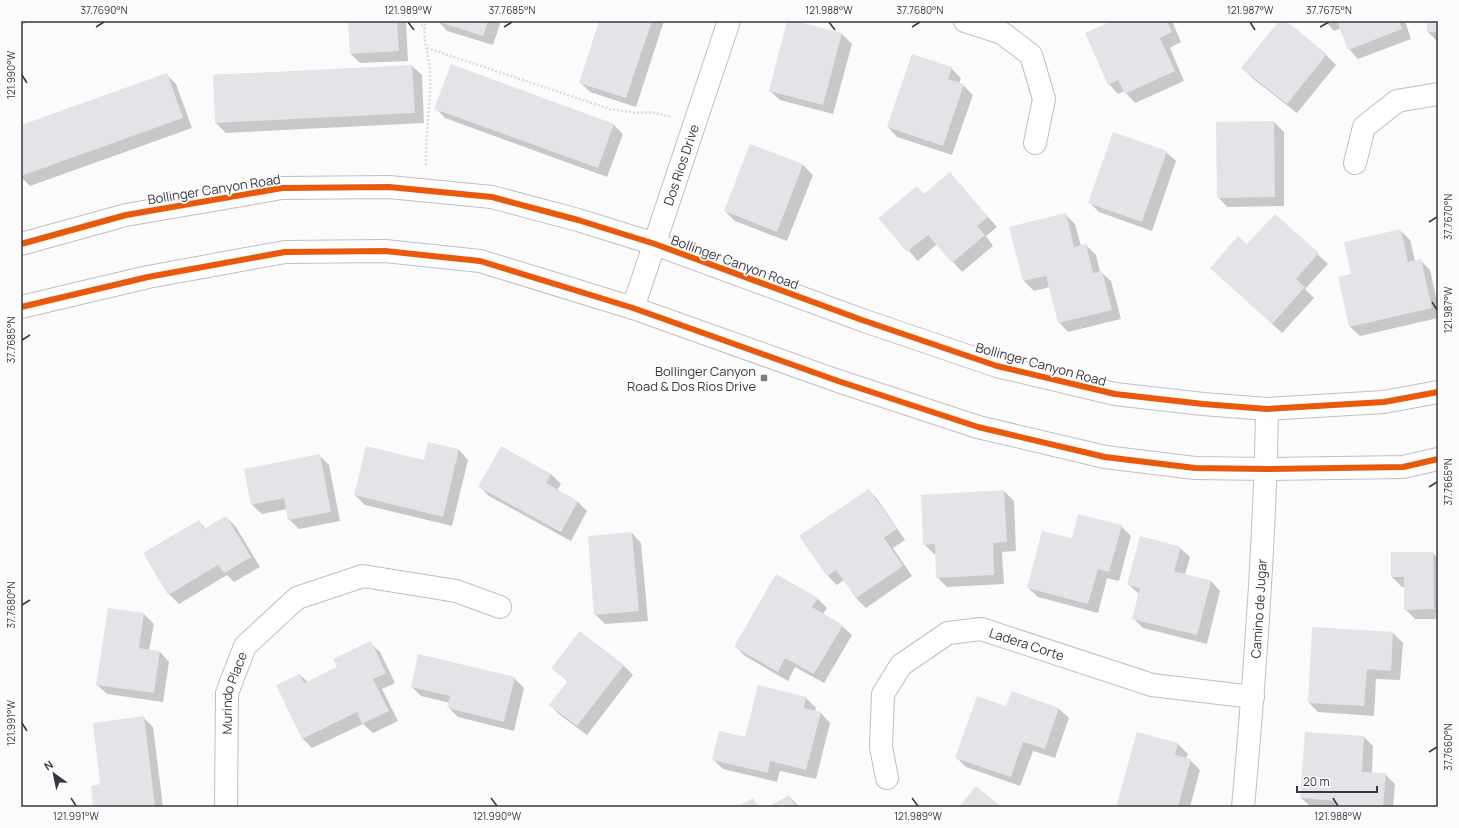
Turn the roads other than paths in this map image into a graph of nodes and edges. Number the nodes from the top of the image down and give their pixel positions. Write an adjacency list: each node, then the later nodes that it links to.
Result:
1 (729, 21): 7 (main road, Dos Rios Drive)
2 (965, 21): 4 (main road)
3 (1438, 94): 5 (main road)
4 (1036, 143)
5 (1356, 162)
6 (21, 244): 7 (main road, Bollinger Canyon Road)
7 (655, 244): 9 (main road, Dos Rios Drive); 11 (main road, Bollinger Canyon Road)
8 (21, 307): 9 (main road)
9 (632, 308): 13 (main road)
10 (1438, 392): 11 (main road, Bollinger Canyon Road)
11 (1267, 409): 13 (main road, Camino de Jugar)
12 (1438, 459): 13 (main road)
13 (1266, 469): 15 (main road, Camino de Jugar)
14 (500, 607): 17 (main road, Murindo Place)
15 (1253, 697): 16 (main road, Ladera Corte); 18 (main road, Camino de Jugar)
16 (887, 778)
17 (226, 807)
18 (1243, 807)

